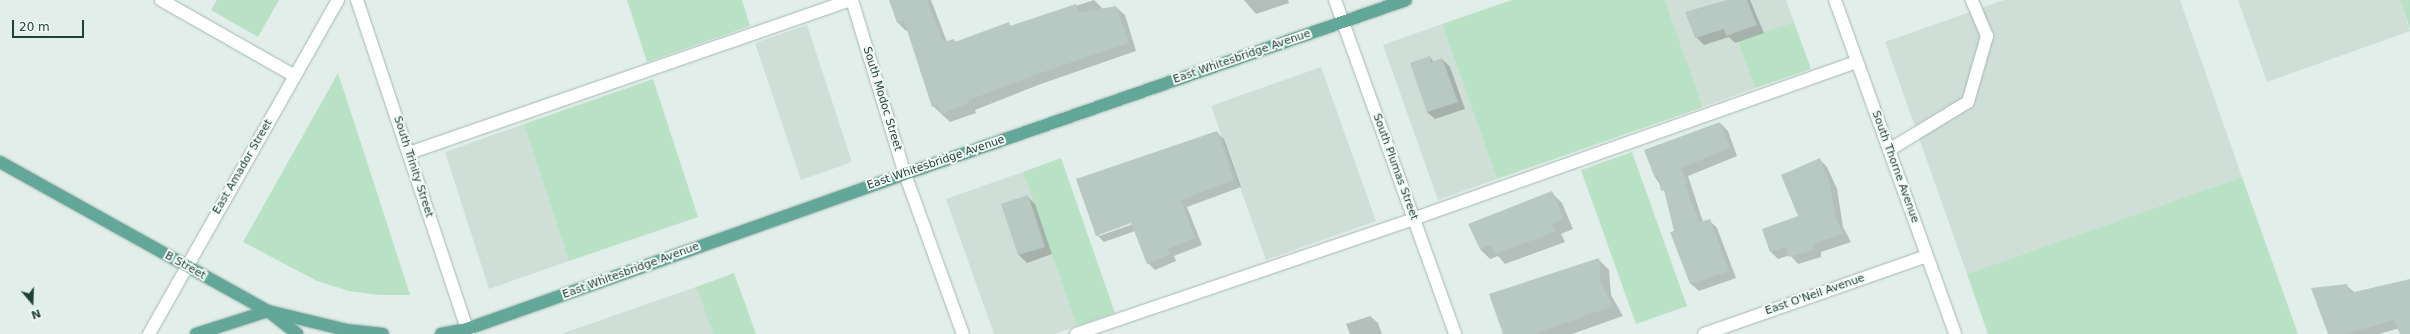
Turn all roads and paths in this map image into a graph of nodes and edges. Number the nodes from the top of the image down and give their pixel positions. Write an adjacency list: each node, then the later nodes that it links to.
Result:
1 (162, 0): 11 (street)
2 (338, 0): 11 (street, East Amador Street)
3 (358, 0): 13 (street, South Trinity Street)
4 (851, 0): 13 (street); 15 (street, South Modoc Street)
5 (1335, 0): 9 (street, South Plumas Street)
6 (1406, 0): 9 (main road, East Whitesbridge Avenue)
7 (1835, 0): 10 (street, South Thorne Avenue)
8 (1972, 0): 12 (street)
9 (1342, 22): 15 (main road, East Whitesbridge Avenue); 16 (street, South Plumas Street)
10 (1857, 62): 12 (street, South Thorne Avenue); 16 (street)
11 (295, 76): 18 (street, East Amador Street)
12 (1889, 150): 17 (street, South Thorne Avenue)
13 (408, 153): 20 (street, South Trinity Street)
14 (0, 162): 18 (main road, B Street)
15 (905, 174): 20 (main road, East Whitesbridge Avenue); 26 (street, South Modoc Street)
16 (1414, 219): 27 (street); 28 (street, South Plumas Street)
17 (1927, 256): 29 (street, East O'Neil Avenue); 30 (street, South Thorne Avenue)
18 (187, 267): 19 (main road, B Street); 21 (street, East Amador Street)
19 (268, 311): 22 (main road); 23 (main road); 24 (main road, B Street)
20 (468, 332): 25 (main road)
21 (149, 334)
22 (196, 334)
23 (297, 334)
24 (383, 334)
25 (441, 334)
26 (963, 334)
27 (1076, 334)
28 (1455, 334)
29 (1704, 334)
30 (1955, 334)

